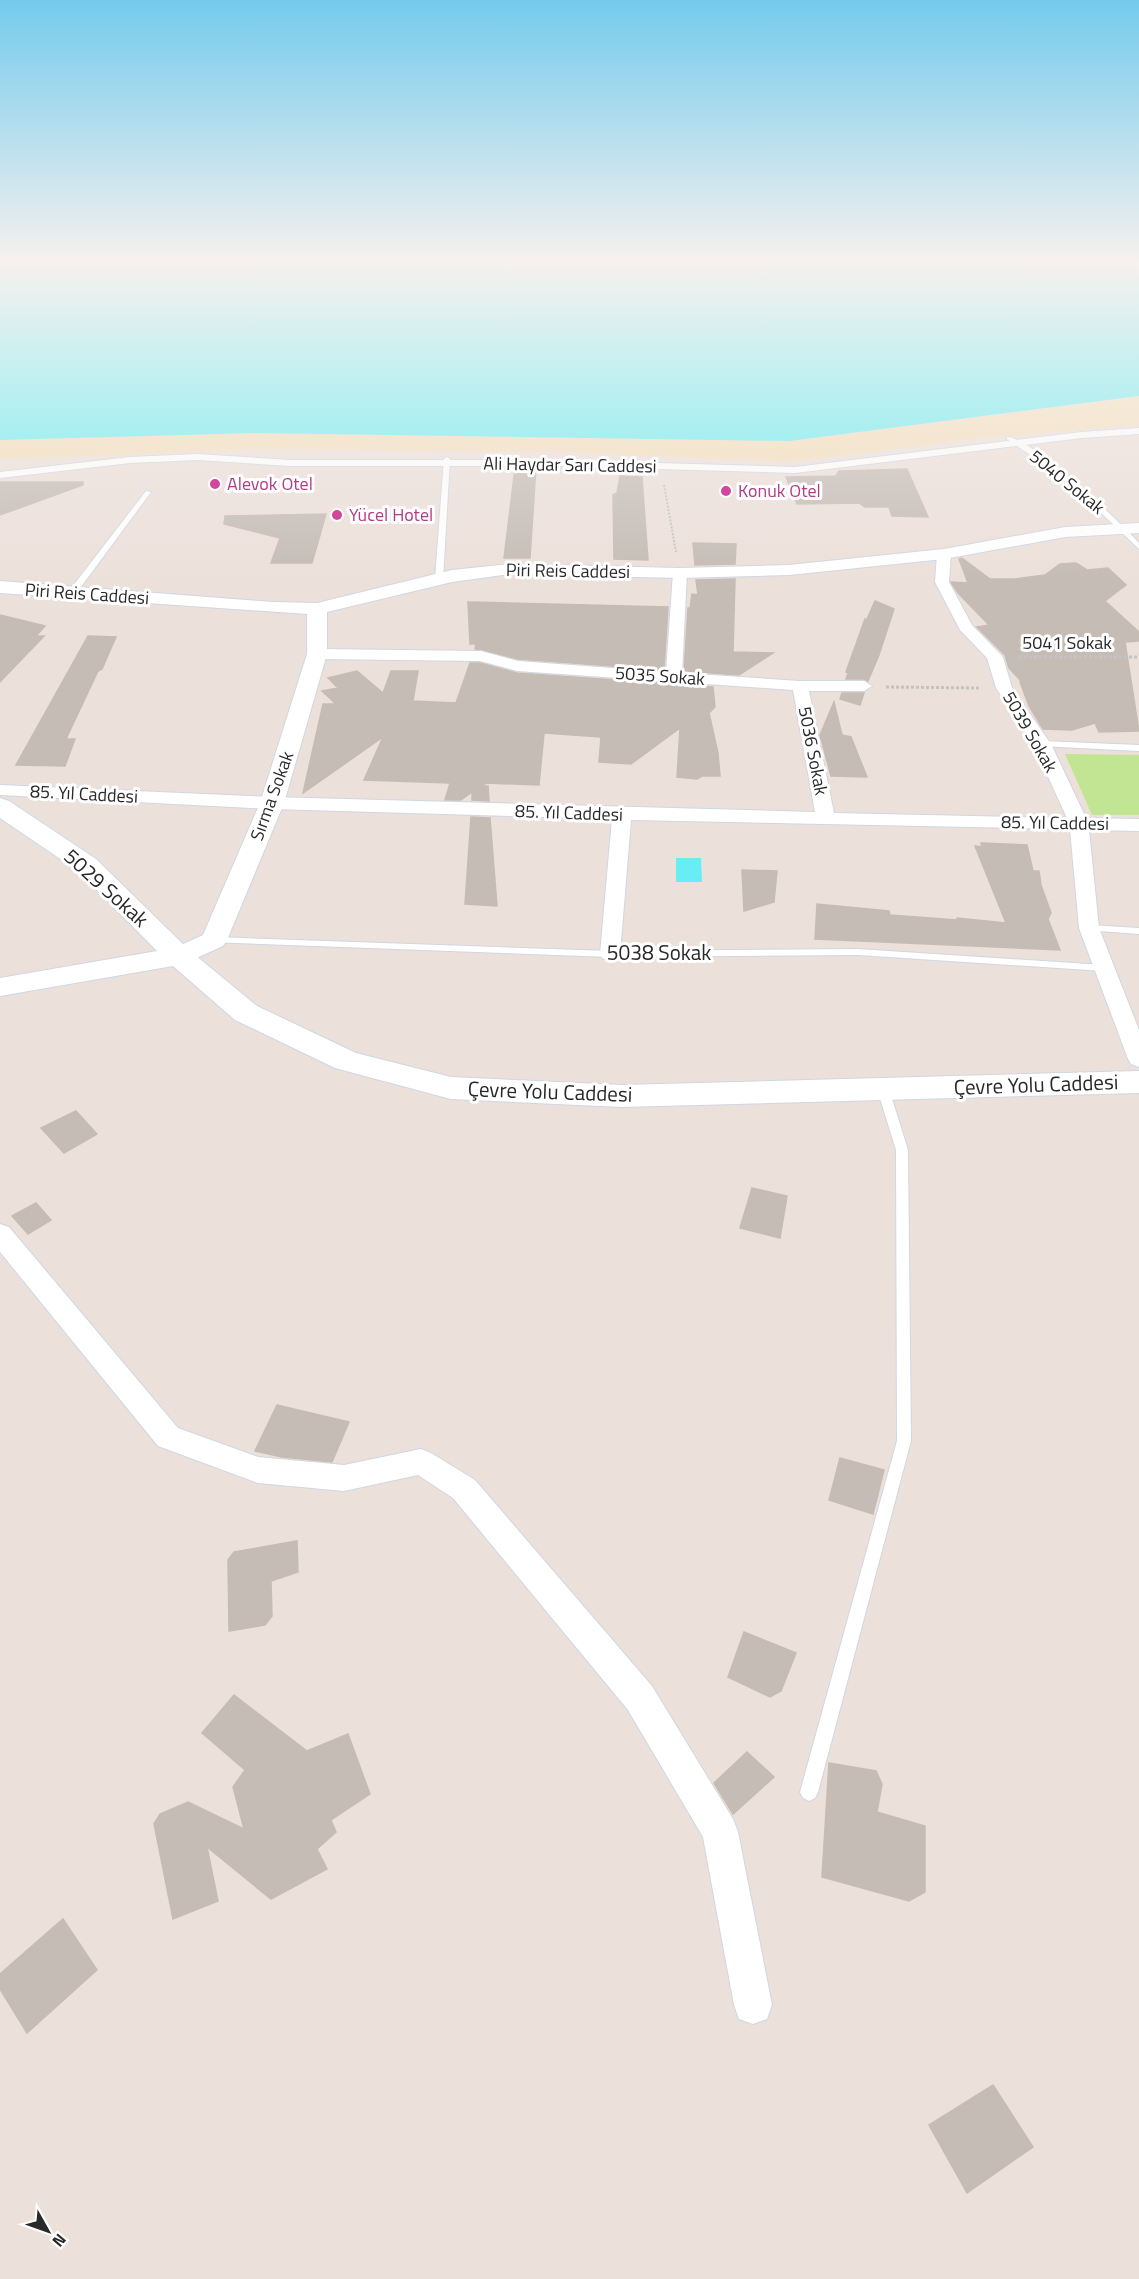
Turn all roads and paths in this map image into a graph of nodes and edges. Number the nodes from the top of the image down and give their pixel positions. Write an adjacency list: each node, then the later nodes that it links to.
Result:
1 (1139, 431): 2 (street, Ali Haydar Sarı Caddesi)
2 (1013, 441): 3 (street, Ali Haydar Sarı Caddesi); 7 (lane, 5040 Sokak)
3 (446, 464): 4 (street); 11 (lane)
4 (0, 475)
5 (662, 477): 10 (path)
6 (148, 492): 13 (lane)
7 (1131, 529): 8 (lane, 5040 Sokak); 9 (street, Piri Reis Caddesi)
8 (1139, 548)
9 (944, 554): 10 (street, Piri Reis Caddesi); 16 (street, 5039 Sokak)
10 (680, 573): 11 (street, Piri Reis Caddesi); 18 (street)
11 (439, 579): 14 (street, Piri Reis Caddesi)
12 (0, 587): 13 (street, Piri Reis Caddesi)
13 (72, 593): 14 (street, Piri Reis Caddesi)
14 (317, 609): 15 (street, Sırma Sokak)
15 (317, 654): 18 (street, 5035 Sokak); 25 (street, Sırma Sokak)
16 (994, 657): 17 (path, 5041 Sokak); 21 (street, 5039 Sokak)
17 (1139, 657)
18 (674, 677): 19 (street, 5035 Sokak)
19 (800, 686): 20 (street, 5035 Sokak); 28 (street, 5036 Sokak)
20 (864, 686): 21 (path)
21 (1004, 688): 22 (street, 5039 Sokak)
22 (1042, 744): 23 (lane); 29 (street, 5039 Sokak)
23 (1139, 748)
24 (0, 790): 25 (street, 85. Yıl Caddesi)
25 (272, 803): 27 (street, 85. Yıl Caddesi); 33 (street, Sırma Sokak)
26 (0, 806): 35 (main road, 5029 Sokak)
27 (622, 814): 28 (street, 85. Yıl Caddesi); 34 (street)
28 (825, 817): 29 (street, 85. Yıl Caddesi)
29 (1079, 824): 30 (street, 85. Yıl Caddesi); 31 (street, 5039 Sokak)
30 (1139, 825)
31 (1089, 927): 32 (lane); 36 (street, 5039 Sokak)
32 (1139, 931)
33 (214, 940): 34 (lane, 5038 Sokak); 35 (street)
34 (610, 954): 36 (lane, 5038 Sokak)
35 (179, 956): 37 (main road); 40 (main road, Çevre Yolu Caddesi)
36 (1104, 968): 38 (street, 5039 Sokak)
37 (0, 987)
38 (1139, 1059)
39 (1139, 1082): 40 (main road, Çevre Yolu Caddesi)
40 (883, 1089): 42 (lane)
41 (0, 1234): 43 (street)
42 (809, 1792)
43 (753, 2005)

